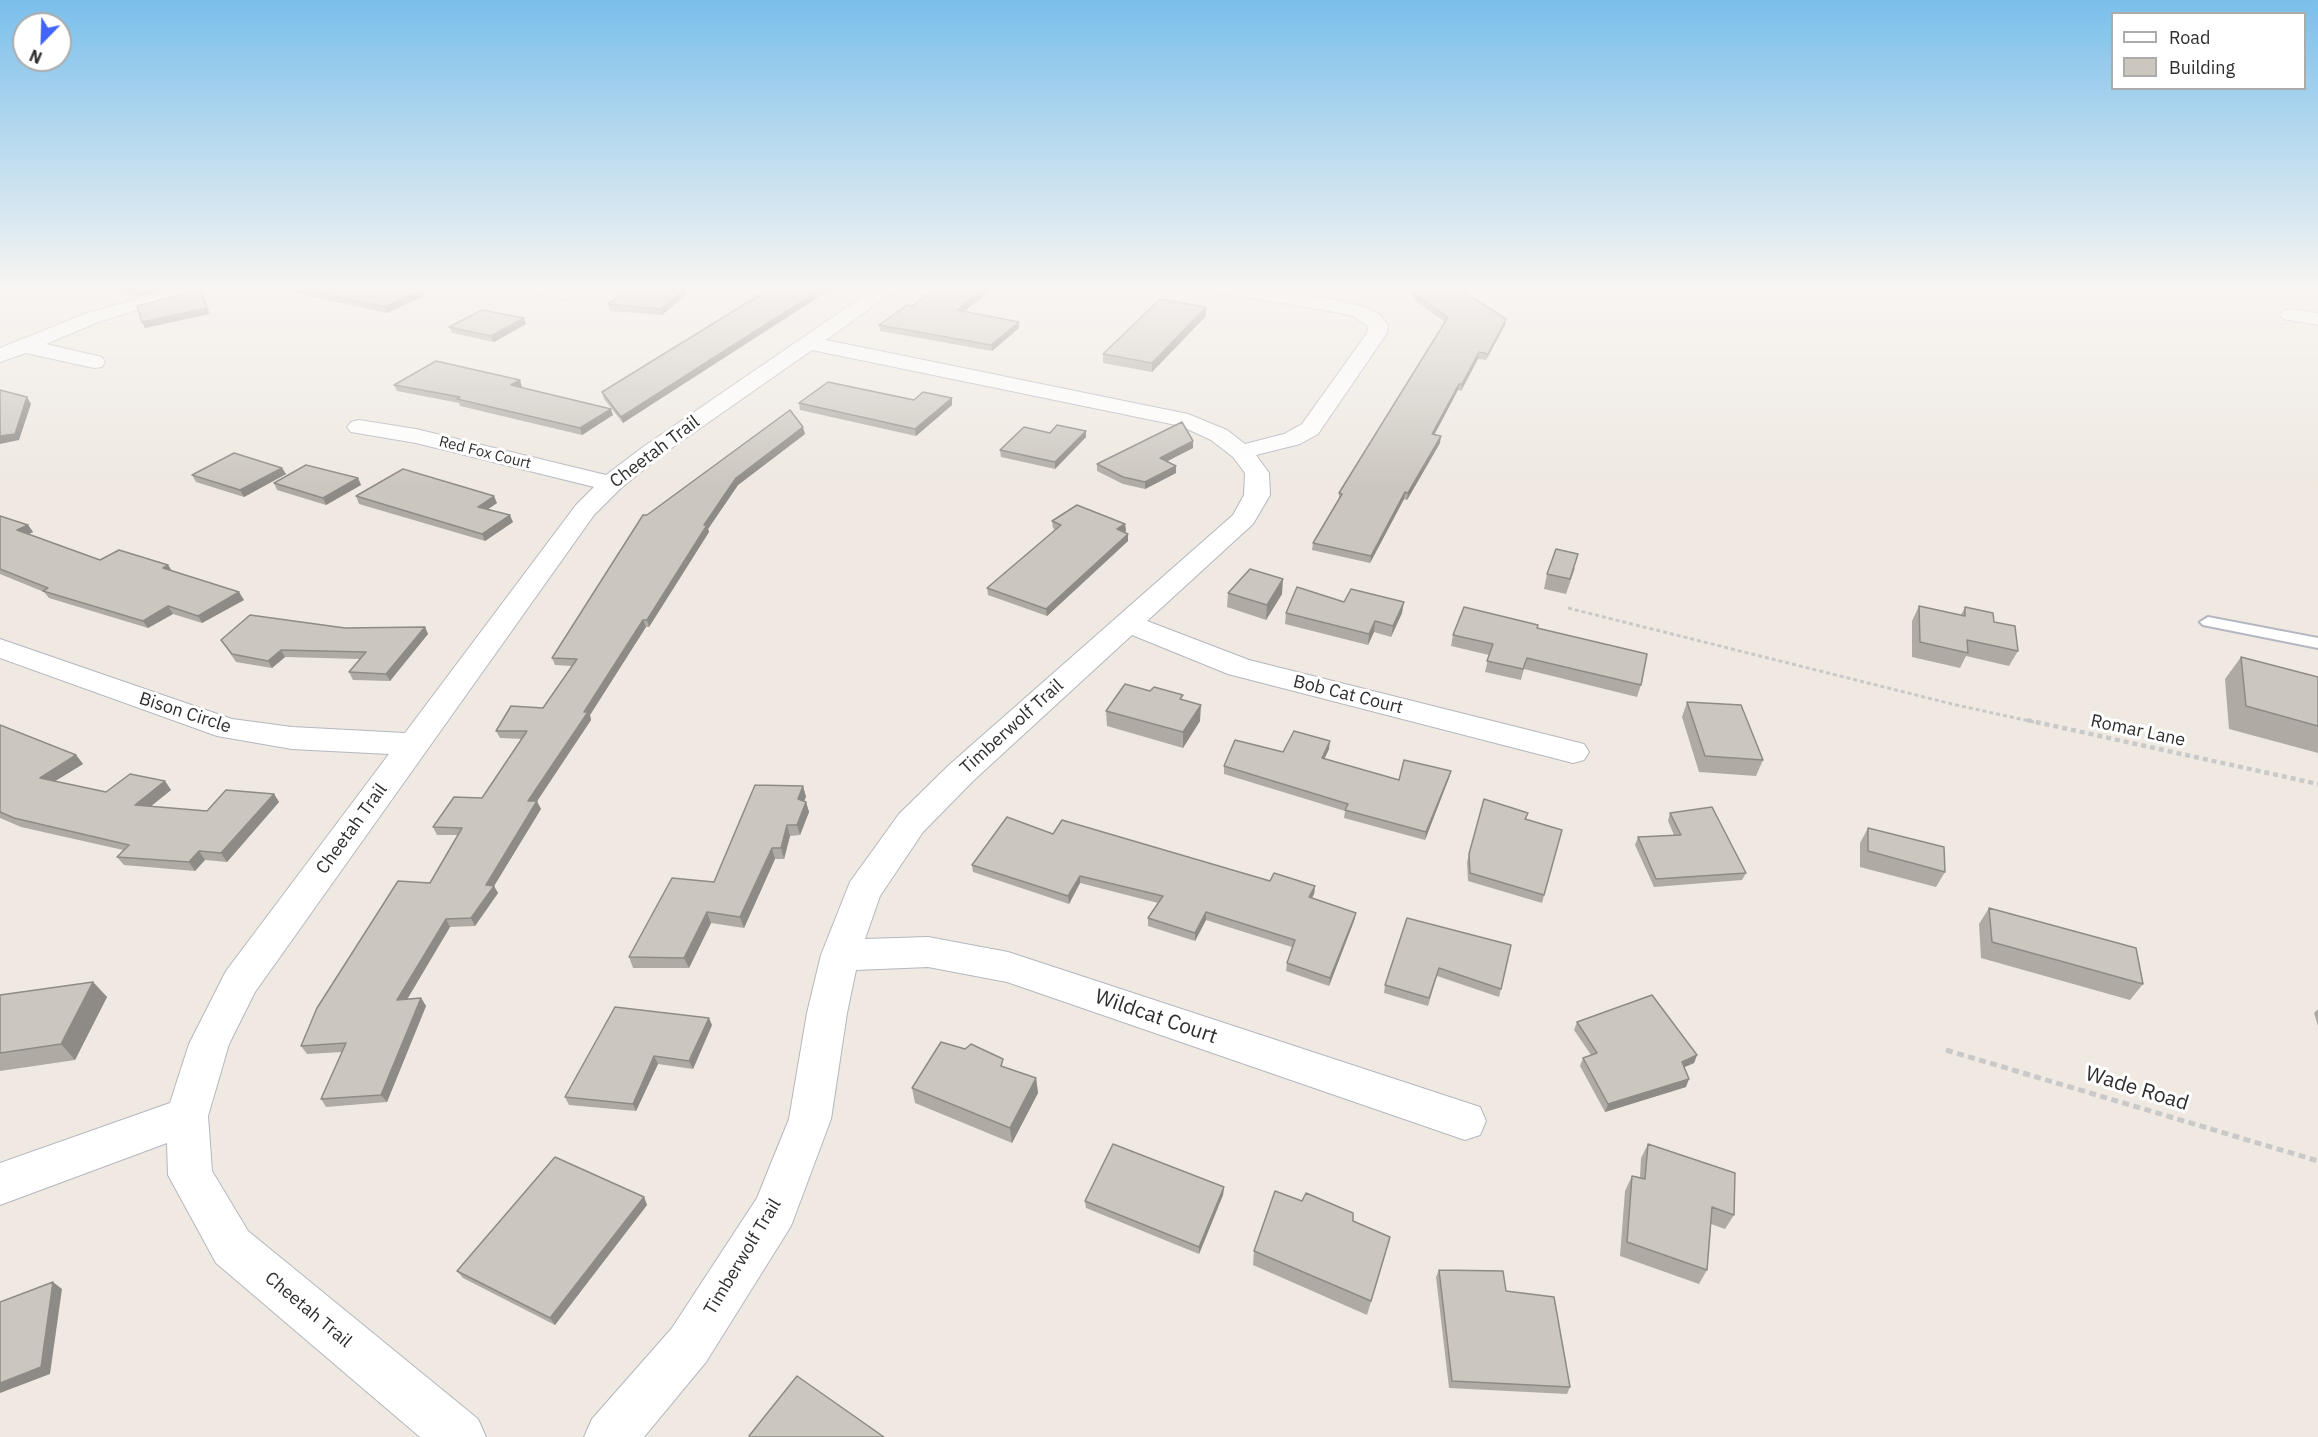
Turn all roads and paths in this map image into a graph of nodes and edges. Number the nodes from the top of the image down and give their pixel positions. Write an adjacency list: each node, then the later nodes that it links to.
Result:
1 (55, 353): 5 (street)
2 (794, 353): 8 (street, Cheetah Trail)
3 (859, 353): 7 (street, Timberwolf Trail)
4 (1363, 353): 7 (street)
5 (94, 362)
6 (358, 428): 8 (street, Red Fox Court)
7 (1241, 452): 11 (street, Timberwolf Trail)
8 (610, 484): 14 (street, Cheetah Trail)
9 (1568, 608): 16 (path, Romar Lane)
10 (2208, 622): 12 (lane)
11 (1126, 623): 15 (street, Bob Cat Court); 17 (street, Timberwolf Trail)
12 (2318, 643)
13 (0, 648): 14 (street, Bison Circle)
14 (414, 744): 19 (street, Cheetah Trail)
15 (1574, 752)
16 (2318, 784)
17 (840, 956): 20 (street, Wildcat Court); 24 (street, Timberwolf Trail)
18 (1946, 1050): 21 (path, Wade Road)
19 (187, 1116): 22 (street); 23 (street, Cheetah Trail)
20 (1465, 1121)
21 (2318, 1161)
22 (0, 1184)
23 (460, 1437)
24 (610, 1437)

